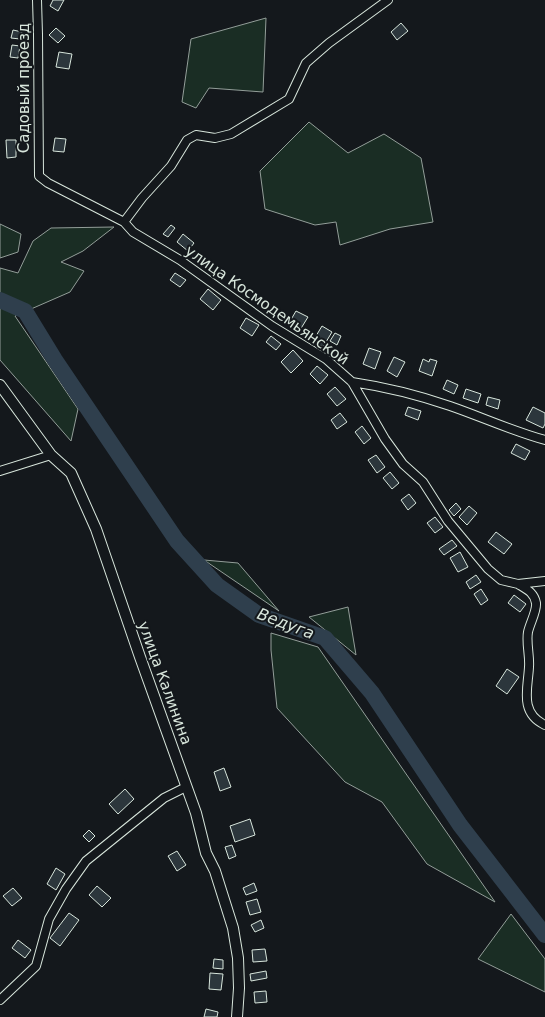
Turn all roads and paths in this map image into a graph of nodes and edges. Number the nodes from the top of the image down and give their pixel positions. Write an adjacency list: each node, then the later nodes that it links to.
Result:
1 (37, 0): 3 (street, Садовый проезд)
2 (388, 0): 4 (street)
3 (39, 176): 4 (street, улица Космодемьянской)
4 (124, 222): 5 (street, улица Космодемьянской)
5 (352, 382): 7 (street); 11 (street, улица Космодемьянской)
6 (0, 385): 8 (street, улица Калинина)
7 (545, 440)
8 (51, 456): 9 (street); 13 (street, улица Калинина)
9 (0, 471)
10 (545, 581): 11 (street)
11 (518, 584): 12 (street)
12 (545, 725)
13 (186, 787): 14 (street); 15 (street, улица Калинина)
14 (0, 1000)
15 (237, 1017)

